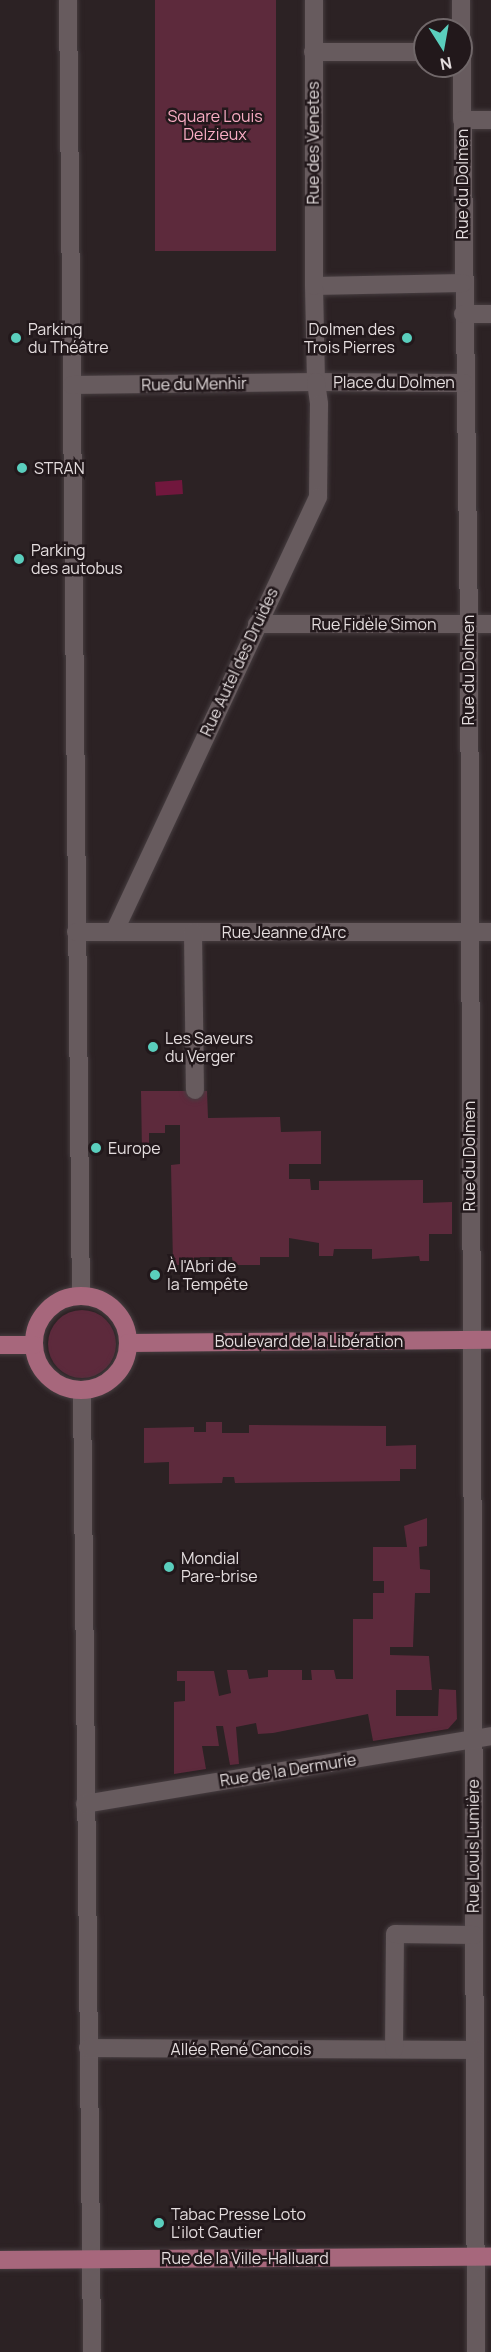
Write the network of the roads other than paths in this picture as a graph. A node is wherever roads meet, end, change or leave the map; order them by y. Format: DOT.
graph roads {
  1 [pos="314,0"];
  2 [pos="461,0"];
  3 [pos="68,2"];
  4 [pos="461,18"];
  5 [pos="313,52"];
  6 [pos="413,52"];
  7 [pos="461,78"];
  8 [pos="462,120"];
  9 [pos="491,120"];
  10 [pos="463,283"];
  11 [pos="314,286"];
  12 [pos="463,314"];
  13 [pos="491,314"];
  14 [pos="316,382"];
  15 [pos="464,382"];
  16 [pos="72,385"];
  17 [pos="257,624"];
  18 [pos="469,624"];
  19 [pos="491,624"];
  20 [pos="114,932"];
  21 [pos="193,932"];
  22 [pos="467,932"];
  23 [pos="491,932"];
  24 [pos="76,933"];
  25 [pos="195,1090"];
  26 [pos="81,1296"];
  27 [pos="471,1340"];
  28 [pos="491,1340"];
  29 [pos="128,1343"];
  30 [pos="0,1345"];
  31 [pos="34,1345"];
  32 [pos="82,1390"];
  33 [pos="482,1737"];
  34 [pos="85,1804"];
  35 [pos="479,1929"];
  36 [pos="88,2048"];
  37 [pos="394,2049"];
  38 [pos="474,2050"];
  39 [pos="483,2257"];
  40 [pos="92,2259"];
  41 [pos="0,2260"];
  42 [pos="92,2352"];
  43 [pos="476,2352"];
  1 -- 5 [label="street, Rue des Venetes"];
  2 -- 4 [label="street, Rue du Dolmen"];
  3 -- 16 [label="street"];
  5 -- 6 [label="street"];
  5 -- 11 [label="street, Rue des Venetes"];
  7 -- 8 [label="street, Rue du Dolmen"];
  8 -- 9 [label="street"];
  8 -- 10 [label="street, Rue du Dolmen"];
  10 -- 11 [label="street"];
  10 -- 12 [label="street, Rue du Dolmen"];
  11 -- 14 [label="street, Place du Dolmen"];
  12 -- 13 [label="street"];
  12 -- 15 [label="street, Rue du Dolmen"];
  14 -- 15 [label="street, Place du Dolmen"];
  14 -- 16 [label="street, Rue du Menhir"];
  14 -- 17 [label="street, Rue Autel des Druides"];
  15 -- 18 [label="street, Rue du Dolmen"];
  16 -- 24 [label="street"];
  17 -- 18 [label="street, Rue Fidèle Simon"];
  17 -- 20 [label="street, Rue Autel des Druides"];
  18 -- 19 [label="street, Rue Fidèle Simon"];
  18 -- 22 [label="street, Rue du Dolmen"];
  20 -- 21 [label="street, Rue Jeanne d'Arc"];
  20 -- 24 [label="street, Rue Jeanne d'Arc"];
  21 -- 22 [label="street, Rue Jeanne d'Arc"];
  21 -- 25 [label="street"];
  22 -- 23 [label="street, Rue Jeanne d'Arc"];
  22 -- 27 [label="street, Rue du Dolmen"];
  24 -- 26 [label="street"];
  26 -- 29 [label="main road"];
  26 -- 31 [label="main road"];
  27 -- 28 [label="main road, Boulevard de la Libération"];
  27 -- 29 [label="main road, Boulevard de la Libération"];
  27 -- 33 [label="street, Rue Louis Lumière"];
  29 -- 32 [label="main road"];
  30 -- 31 [label="main road"];
  31 -- 32 [label="main road"];
  32 -- 34 [label="street"];
  33 -- 34 [label="street, Rue de la Dermurie"];
  33 -- 35 [label="street, Rue Louis Lumière"];
  34 -- 36 [label="street"];
  35 -- 37 [label="street"];
  35 -- 38 [label="street, Rue Louis Lumière"];
  36 -- 37 [label="street, Allée René Cancois"];
  36 -- 40 [label="street"];
  37 -- 38 [label="street, Allée René Cancois"];
  38 -- 39 [label="street, Rue Louis Lumière"];
  39 -- 40 [label="main road, Rue de la Ville-Halluard"];
  39 -- 43 [label="street, Rue Louis Lumière"];
  40 -- 41 [label="main road, Rue de la Ville-Halluard"];
  40 -- 42 [label="street"];
}
